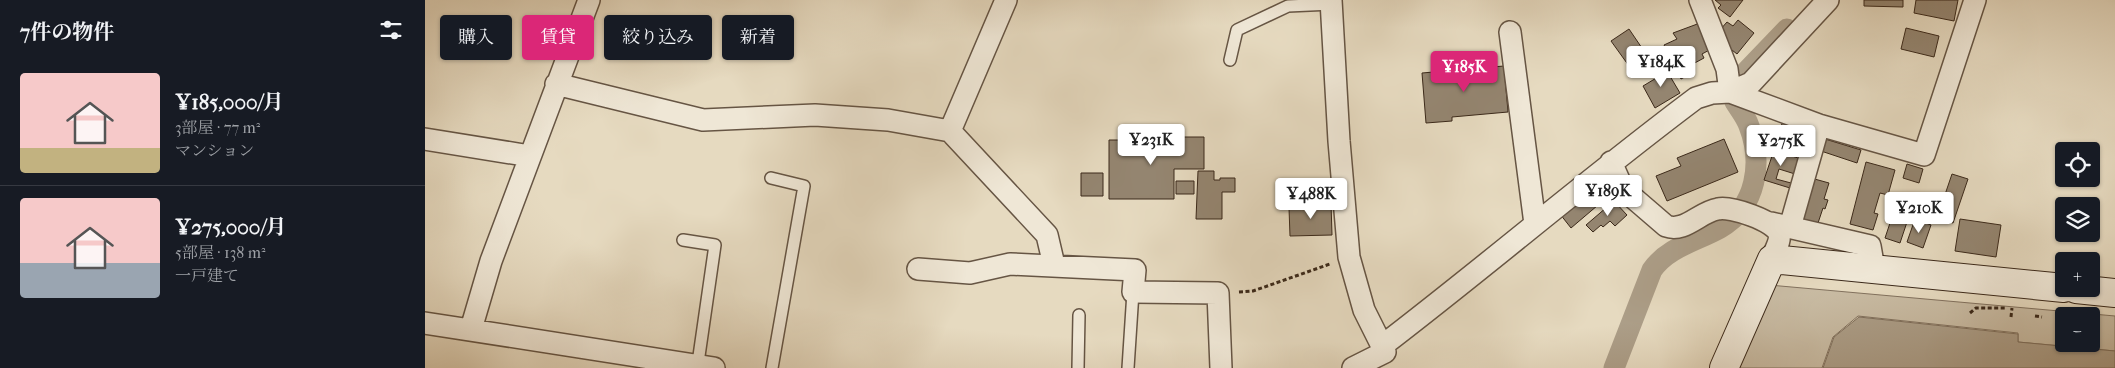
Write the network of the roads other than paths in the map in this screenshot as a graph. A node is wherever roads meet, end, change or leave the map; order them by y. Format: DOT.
graph roads {
  1 [pos="589,0"];
  2 [pos="1006,0"];
  3 [pos="1700,0"];
  4 [pos="1828,0"];
  5 [pos="1975,0"];
  6 [pos="1331,2"];
  7 [pos="1510,32"];
  8 [pos="1230,60"];
  9 [pos="556,84"];
  10 [pos="1729,92"];
  11 [pos="1819,125"];
  12 [pos="950,131"];
  13 [pos="425,139"];
  14 [pos="530,156"];
  15 [pos="1611,162"];
  16 [pos="771,178"];
  17 [pos="1535,224"];
  18 [pos="1780,225"];
  19 [pos="683,240"];
  20 [pos="1772,259"];
  21 [pos="1054,264"];
  22 [pos="917,269"];
  23 [pos="1874,269"];
  24 [pos="2055,287"];
  25 [pos="2100,291"];
  26 [pos="1133,292"];
  27 [pos="2115,293"];
  28 [pos="1079,315"];
  29 [pos="425,323"];
  30 [pos="471,330"];
  31 [pos="1382,346"];
  32 [pos="700,367"];
  33 [pos="772,368"];
  34 [pos="1078,368"];
  35 [pos="1128,368"];
  36 [pos="1221,368"];
  37 [pos="1353,368"];
  38 [pos="1724,368"];
  1 -- 9 [label="street"];
  2 -- 12 [label="street"];
  3 -- 10 [label="street"];
  4 -- 10 [label="street"];
  5 -- 11 [label="street"];
  6 -- 8 [label="lane"];
  6 -- 31 [label="street"];
  7 -- 17 [label="street"];
  9 -- 12 [label="street"];
  9 -- 14 [label="street"];
  10 -- 11 [label="street"];
  10 -- 15 [label="street"];
  11 -- 18 [label="street"];
  12 -- 21 [label="street"];
  13 -- 14 [label="street"];
  14 -- 30 [label="street"];
  15 -- 17 [label="street"];
  15 -- 18 [label="street"];
  16 -- 33 [label="lane"];
  17 -- 31 [label="street"];
  18 -- 20 [label="street"];
  18 -- 23 [label="street"];
  19 -- 32 [label="lane"];
  20 -- 23 [label="street"];
  20 -- 38 [label="street"];
  21 -- 22 [label="street"];
  21 -- 26 [label="street"];
  23 -- 24 [label="street"];
  25 -- 27 [label="street"];
  26 -- 35 [label="lane"];
  26 -- 36 [label="street"];
  28 -- 34 [label="lane"];
  29 -- 30 [label="street"];
  30 -- 32 [label="street"];
  31 -- 37 [label="street"];
}
